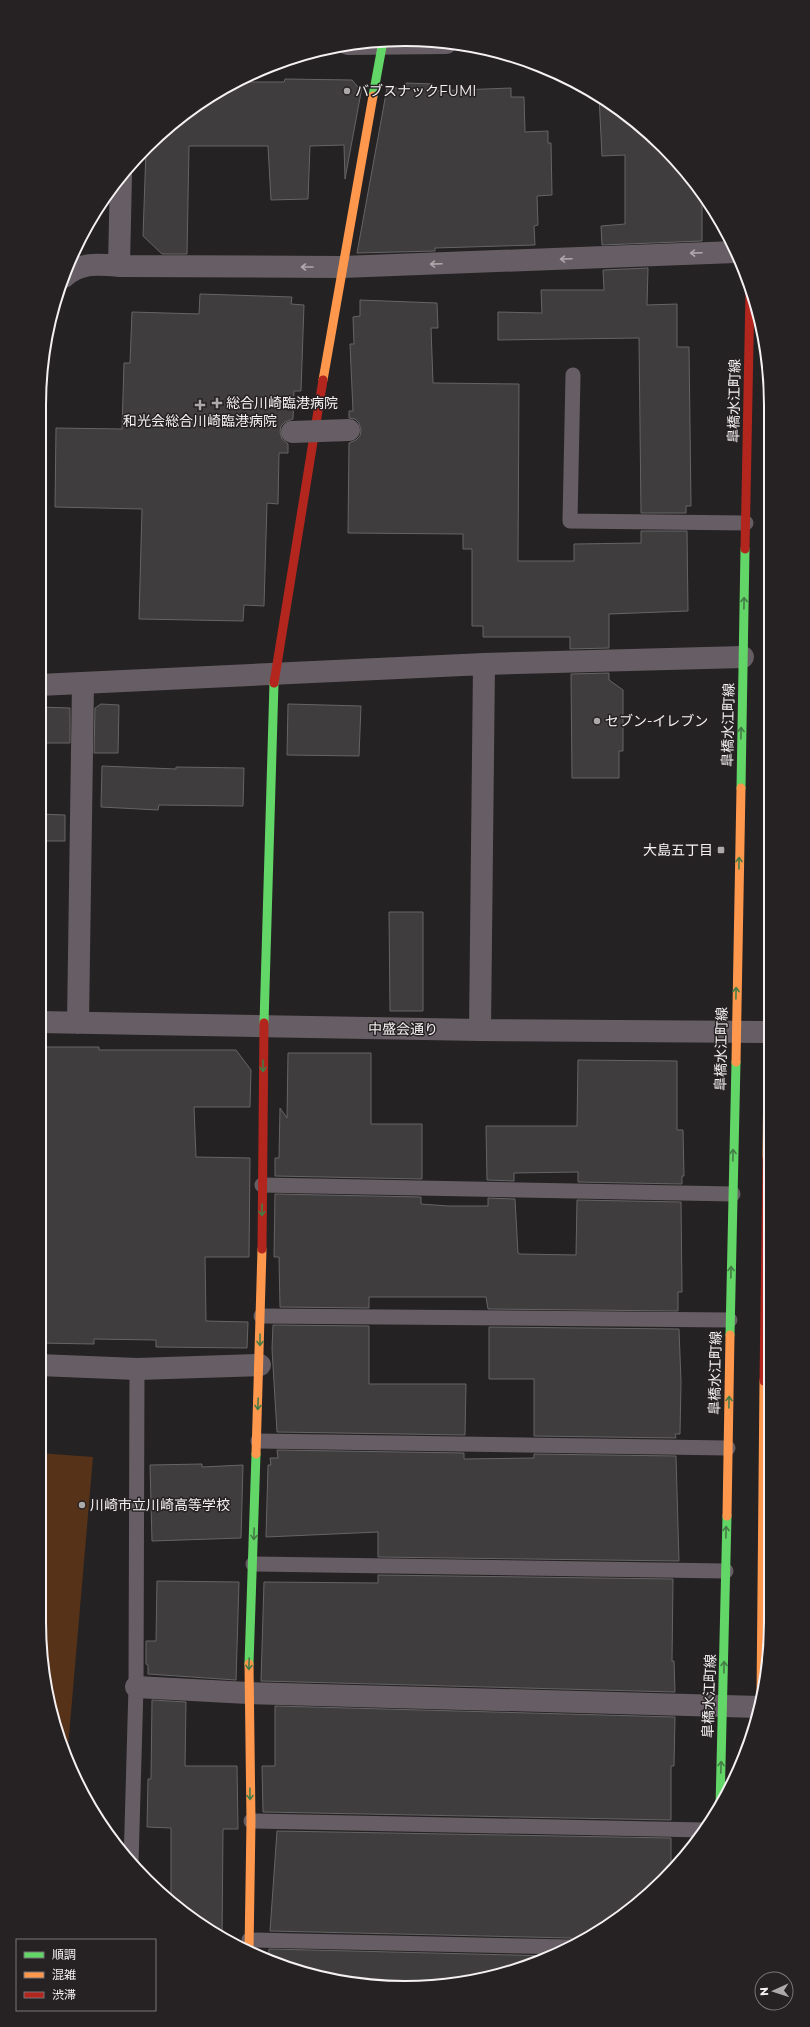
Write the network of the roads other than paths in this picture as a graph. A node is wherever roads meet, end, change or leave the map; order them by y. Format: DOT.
graph roads {
  1 [pos="382,47"];
  2 [pos="121,185"];
  3 [pos="730,252"];
  4 [pos="119,266"];
  5 [pos="342,267"];
  6 [pos="72,271"];
  7 [pos="750,305"];
  8 [pos="573,375"];
  9 [pos="349,430"];
  10 [pos="292,432"];
  11 [pos="746,523"];
  12 [pos="743,658"];
  13 [pos="484,664"];
  14 [pos="274,674"];
  15 [pos="83,683"];
  16 [pos="46,685"];
  17 [pos="46,1022"];
  18 [pos="78,1023"];
  19 [pos="263,1027"];
  20 [pos="480,1030"];
  21 [pos="735,1032"];
  22 [pos="764,1032"];
  23 [pos="262,1185"];
  24 [pos="733,1194"];
  25 [pos="261,1316"];
  26 [pos="730,1320"];
  27 [pos="46,1365"];
  28 [pos="260,1365"];
  29 [pos="137,1368"];
  30 [pos="258,1441"];
  31 [pos="728,1448"];
  32 [pos="253,1564"];
  33 [pos="726,1571"];
  34 [pos="764,1604"];
  35 [pos="762,1652"];
  36 [pos="136,1687"];
  37 [pos="248,1693"];
  38 [pos="724,1706"];
  39 [pos="754,1707"];
  40 [pos="721,1793"];
  41 [pos="251,1821"];
  42 [pos="697,1830"];
  43 [pos="131,1855"];
  44 [pos="249,1945"];
  45 [pos="558,1947"];
  1 -- 5 [label="street"];
  2 -- 4 [label="street"];
  3 -- 5 [label="street, one-way"];
  5 -- 4 [label="street, one-way"];
  4 -- 6 [label="street"];
  5 -- 14 [label="street"];
  7 -- 11 [label="street, 皐橋水江町線"];
  8 -- 11 [label="lane"];
  9 -- 10 [label="street, bridge"];
  12 -- 11 [label="street, 皐橋水江町線, one-way"];
  12 -- 13 [label="street"];
  21 -- 12 [label="street, 皐橋水江町線, one-way"];
  13 -- 14 [label="street"];
  13 -- 20 [label="street"];
  14 -- 15 [label="street"];
  14 -- 19 [label="street"];
  15 -- 16 [label="street"];
  15 -- 18 [label="street"];
  17 -- 18 [label="street, 中盛会通り"];
  18 -- 19 [label="street, 中盛会通り"];
  19 -- 20 [label="street, 中盛会通り"];
  19 -- 23 [label="street, one-way"];
  20 -- 21 [label="street, 中盛会通り"];
  21 -- 22 [label="street, 中盛会通り"];
  24 -- 21 [label="street, 皐橋水江町線, one-way"];
  23 -- 24 [label="lane"];
  23 -- 25 [label="street, one-way"];
  26 -- 24 [label="street, 皐橋水江町線, one-way"];
  25 -- 26 [label="lane"];
  25 -- 28 [label="street, one-way"];
  31 -- 26 [label="street, 皐橋水江町線, one-way"];
  27 -- 29 [label="street"];
  28 -- 29 [label="street"];
  28 -- 30 [label="street, one-way"];
  29 -- 36 [label="lane"];
  30 -- 31 [label="lane"];
  30 -- 32 [label="street, one-way"];
  33 -- 31 [label="street, 皐橋水江町線, one-way"];
  32 -- 33 [label="lane"];
  32 -- 37 [label="street, one-way"];
  38 -- 33 [label="street, 皐橋水江町線, one-way"];
  34 -- 35 [label="street"];
  36 -- 37 [label="street"];
  36 -- 43 [label="lane"];
  37 -- 38 [label="street"];
  37 -- 41 [label="street, one-way"];
  38 -- 39 [label="street"];
  40 -- 38 [label="street, 皐橋水江町線, one-way"];
  41 -- 42 [label="lane"];
  41 -- 44 [label="street"];
  44 -- 45 [label="lane"];
}
